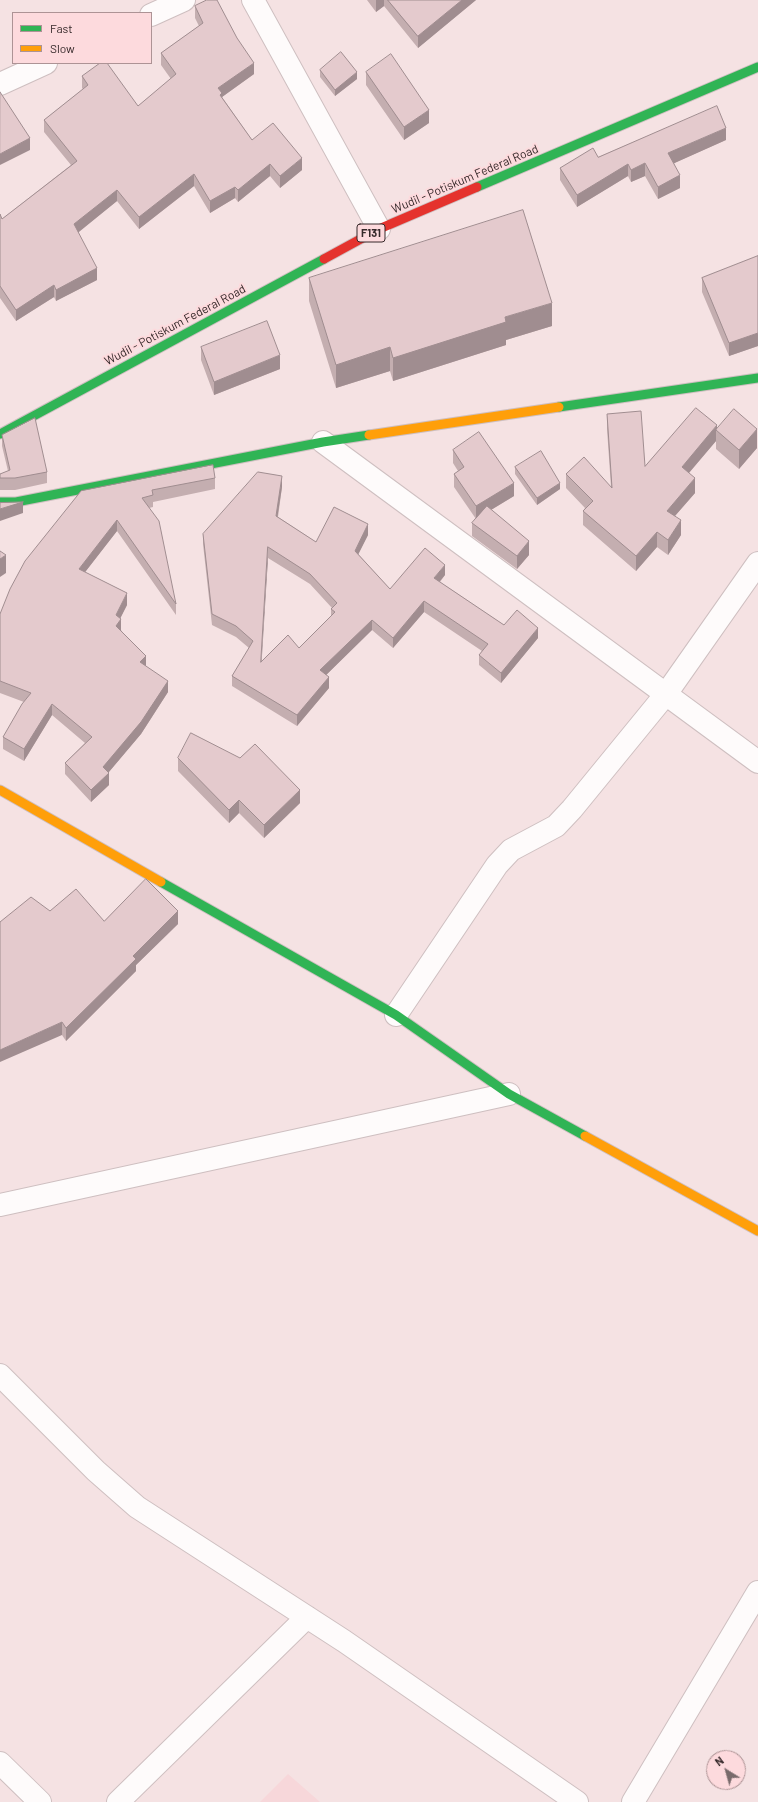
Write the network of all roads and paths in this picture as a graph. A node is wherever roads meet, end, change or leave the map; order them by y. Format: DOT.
graph roads {
  1 [pos="184,0"];
  2 [pos="253,0"];
  3 [pos="152,15"];
  4 [pos="44,64"];
  5 [pos="758,67"];
  6 [pos="0,84"];
  7 [pos="379,229"];
  8 [pos="758,378"];
  9 [pos="0,434"];
  10 [pos="323,442"];
  11 [pos="0,502"];
  12 [pos="758,563"];
  13 [pos="666,694"];
  14 [pos="758,762"];
  15 [pos="0,790"];
  16 [pos="396,1015"];
  17 [pos="509,1094"];
  18 [pos="0,1205"];
  19 [pos="758,1231"];
  20 [pos="0,1375"];
  21 [pos="758,1592"];
  22 [pos="307,1617"];
  23 [pos="0,1763"];
  24 [pos="40,1802"];
  25 [pos="118,1802"];
  26 [pos="577,1802"];
  27 [pos="633,1802"];
  1 -- 3 [label="street"];
  2 -- 7 [label="street"];
  4 -- 6 [label="street"];
  5 -- 7 [label="main road, Wudil - Potiskum Federal Road / F131"];
  7 -- 9 [label="main road, Wudil - Potiskum Federal Road / F131"];
  8 -- 10 [label="main road"];
  10 -- 11 [label="main road"];
  10 -- 13 [label="street"];
  12 -- 13 [label="street"];
  13 -- 14 [label="street"];
  13 -- 16 [label="street"];
  15 -- 16 [label="main road"];
  16 -- 17 [label="main road"];
  17 -- 18 [label="street"];
  17 -- 19 [label="main road"];
  20 -- 22 [label="street"];
  21 -- 27 [label="street"];
  22 -- 25 [label="street"];
  22 -- 26 [label="street"];
  23 -- 24 [label="street"];
}
